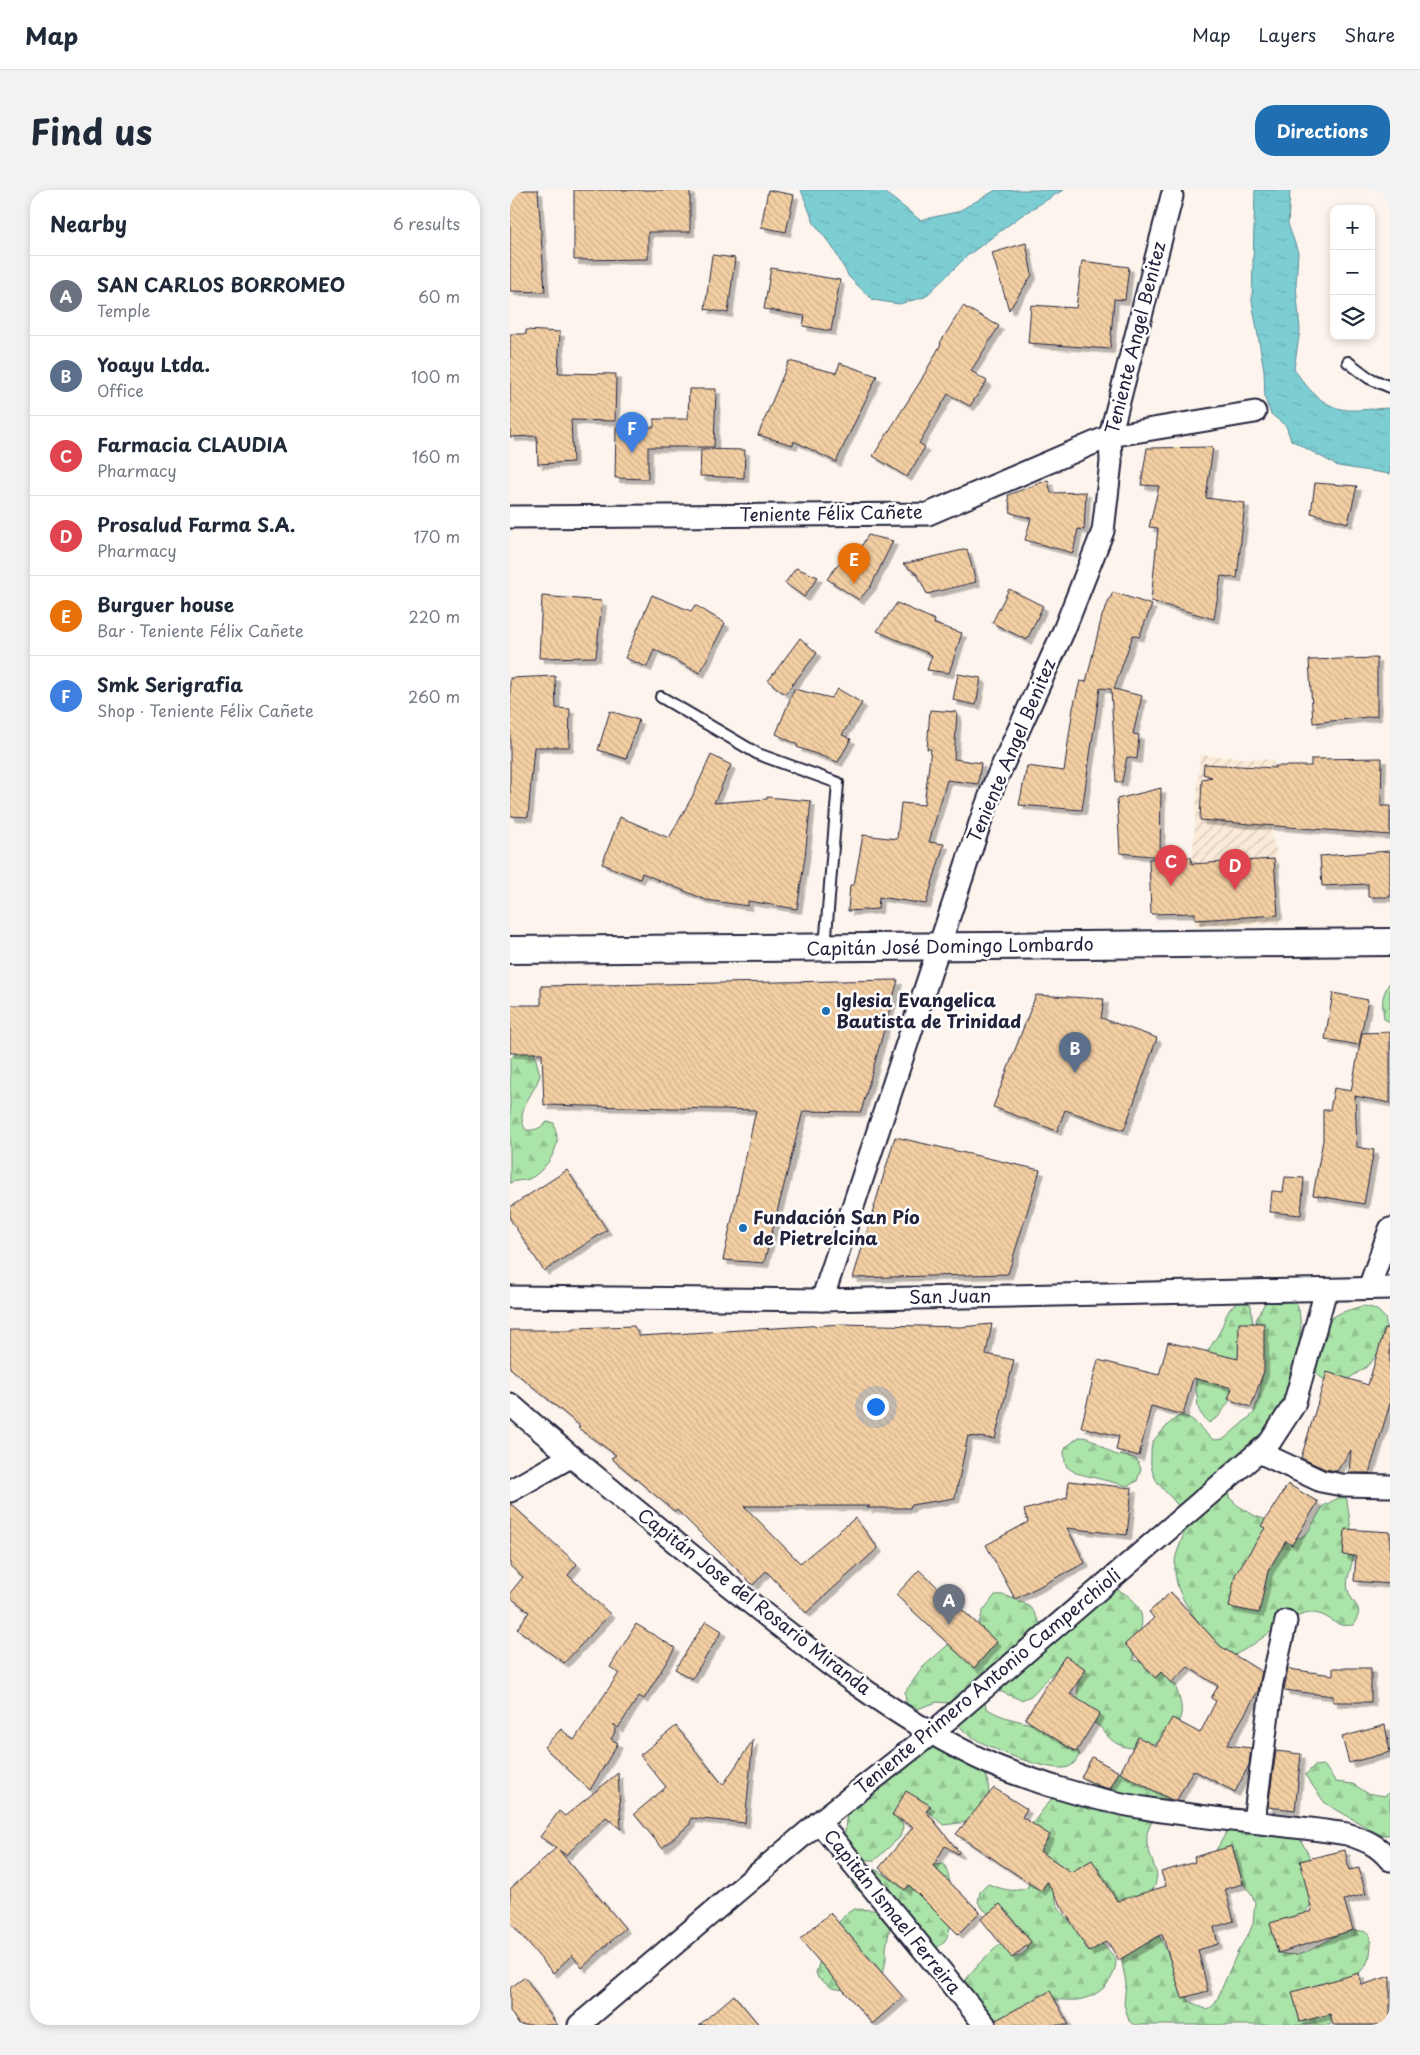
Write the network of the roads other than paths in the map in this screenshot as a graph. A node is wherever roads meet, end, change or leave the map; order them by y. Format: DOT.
graph roads {
  1 [pos="1172,196"];
  2 [pos="1348,362"];
  3 [pos="1390,387"];
  4 [pos="1254,412"];
  5 [pos="1110,436"];
  6 [pos="510,517"];
  7 [pos="661,697"];
  8 [pos="1390,942"];
  9 [pos="938,946"];
  10 [pos="825,949"];
  11 [pos="510,950"];
  12 [pos="1390,1229"];
  13 [pos="1380,1288"];
  14 [pos="1326,1290"];
  15 [pos="510,1297"];
  16 [pos="822,1300"];
  17 [pos="510,1404"];
  18 [pos="1259,1452"];
  19 [pos="570,1457"];
  20 [pos="1390,1486"];
  21 [pos="510,1491"];
  22 [pos="1286,1620"];
  23 [pos="932,1733"];
  24 [pos="1254,1821"];
  25 [pos="819,1822"];
  26 [pos="1390,1860"];
  27 [pos="579,2025"];
  28 [pos="985,2025"];
  1 -- 5 [label="street, Teniente Angel Benitez"];
  2 -- 3 [label="lane"];
  4 -- 5 [label="street, Teniente Félix Cañete"];
  5 -- 6 [label="street, Teniente Félix Cañete"];
  5 -- 9 [label="street, Teniente Angel Benitez"];
  7 -- 10 [label="lane"];
  8 -- 9 [label="street, Capitán José Domingo Lombardo"];
  9 -- 10 [label="street, Capitán José Domingo Lombardo"];
  9 -- 16 [label="street, Teniente Angel Benitez"];
  10 -- 11 [label="street, Capitán José Domingo Lombardo"];
  12 -- 13 [label="street"];
  13 -- 14 [label="street, San Juan"];
  14 -- 16 [label="street, San Juan"];
  14 -- 18 [label="street, Teniente Primero Antonio Camperchioli"];
  15 -- 16 [label="street, San Juan"];
  17 -- 19 [label="street, Capitán Jose del Rosario Miranda"];
  18 -- 20 [label="street"];
  18 -- 23 [label="street, Teniente Primero Antonio Camperchioli"];
  19 -- 21 [label="street"];
  19 -- 23 [label="street, Capitán Jose del Rosario Miranda"];
  22 -- 24 [label="street"];
  23 -- 24 [label="street, Capitán Jose del Rosario Miranda"];
  23 -- 25 [label="street, Teniente Primero Antonio Camperchioli"];
  24 -- 26 [label="street, Capitán Jose del Rosario Miranda"];
  25 -- 27 [label="street, Teniente Primero Antonio Camperchioli"];
  25 -- 28 [label="street, Capitán Ismael Ferreira"];
}
